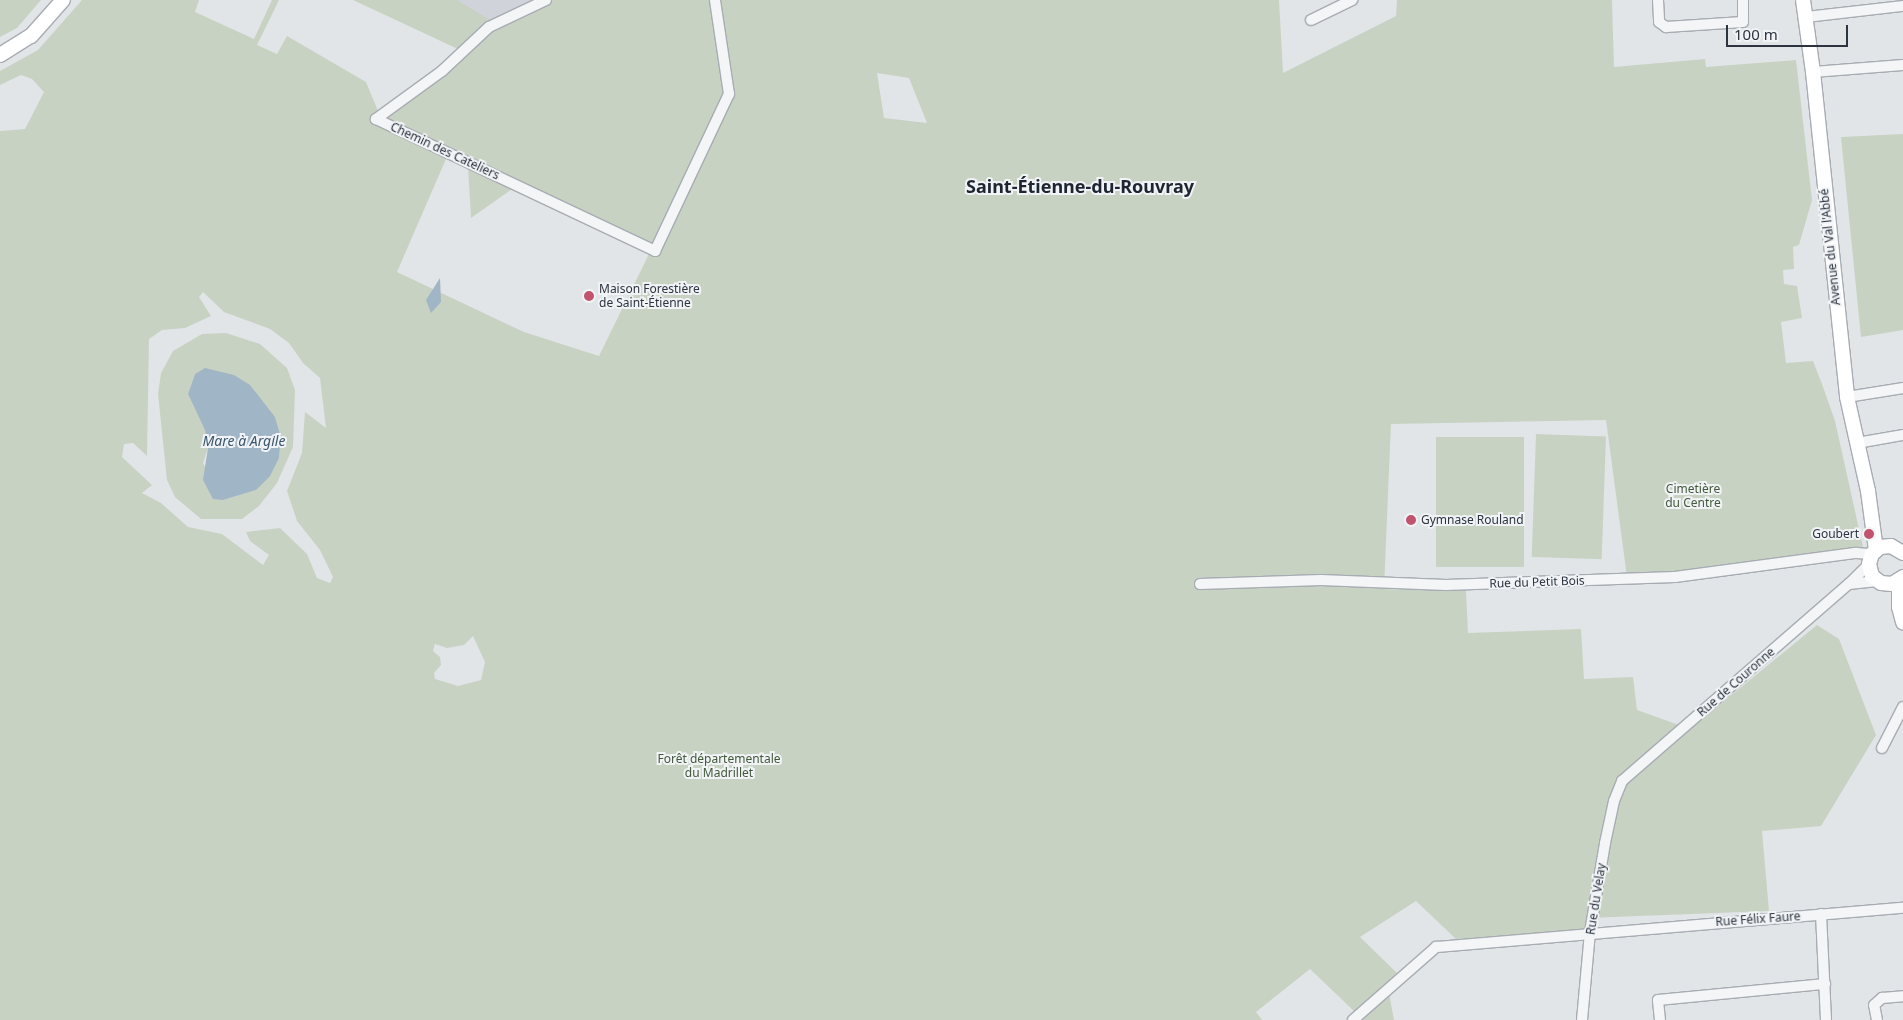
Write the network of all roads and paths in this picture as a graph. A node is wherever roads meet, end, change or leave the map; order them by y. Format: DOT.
graph roads {
  1 [pos="62,0"];
  2 [pos="546,0"];
  3 [pos="715,0"];
  4 [pos="1330,0"];
  5 [pos="1352,0"];
  6 [pos="1658,0"];
  7 [pos="1743,0"];
  8 [pos="1803,0"];
  9 [pos="1903,6"];
  10 [pos="1331,11"];
  11 [pos="1806,17"];
  12 [pos="1311,20"];
  13 [pos="0,55"];
  14 [pos="1903,65"];
  15 [pos="1813,72"];
  16 [pos="1903,388"];
  17 [pos="1847,397"];
  18 [pos="1903,435"];
  19 [pos="1857,442"];
  20 [pos="1868,492"];
  21 [pos="1899,549"];
  22 [pos="1872,556"];
  23 [pos="1901,578"];
  24 [pos="1881,583"];
  25 [pos="1200,584"];
  26 [pos="1849,584"];
  27 [pos="1899,607"];
  28 [pos="1903,622"];
  29 [pos="1903,707"];
  30 [pos="1882,748"];
  31 [pos="1622,781"];
  32 [pos="1903,908"];
  33 [pos="1821,914"];
  34 [pos="1590,932"];
  35 [pos="1825,984"];
  36 [pos="1903,996"];
  37 [pos="1353,1020"];
  38 [pos="1582,1020"];
  39 [pos="1660,1020"];
  40 [pos="1826,1020"];
  41 [pos="1877,1020"];
  1 -- 13 [label="main road"];
  2 -- 3 [label="street, Chemin des Cateliers"];
  4 -- 10 [label="street"];
  5 -- 10 [label="street"];
  6 -- 7 [label="street"];
  8 -- 11 [label="main road, Avenue du Val l'Abbé"];
  9 -- 11 [label="street"];
  10 -- 12 [label="street"];
  11 -- 15 [label="main road, Avenue du Val l'Abbé"];
  14 -- 15 [label="street"];
  15 -- 17 [label="main road, Avenue du Val l'Abbé"];
  16 -- 17 [label="street"];
  17 -- 19 [label="main road, Avenue du Val l'Abbé"];
  18 -- 19 [label="street"];
  19 -- 20 [label="main road, Avenue du Val l'Abbé"];
  20 -- 21 [label="main road, Avenue du Val l'Abbé"];
  20 -- 22 [label="main road, Avenue du Val l'Abbé"];
  21 -- 22 [label="main road"];
  22 -- 24 [label="main road"];
  22 -- 25 [label="street, Rue du Petit Bois"];
  22 -- 26 [label="street, Rue de Couronne"];
  23 -- 24 [label="main road"];
  23 -- 27 [label="main road"];
  24 -- 26 [label="street"];
  24 -- 27 [label="main road"];
  26 -- 31 [label="street, Rue de Couronne"];
  27 -- 28 [label="main road"];
  29 -- 30 [label="street"];
  31 -- 34 [label="street, Rue du Velay"];
  32 -- 33 [label="street, Rue Félix Faure"];
  33 -- 34 [label="street, Rue Félix Faure"];
  33 -- 35 [label="street"];
  34 -- 37 [label="street, Rue Félix Faure"];
  34 -- 38 [label="street, Rue du Velay"];
  35 -- 39 [label="street"];
  35 -- 40 [label="street"];
  36 -- 41 [label="street"];
}
